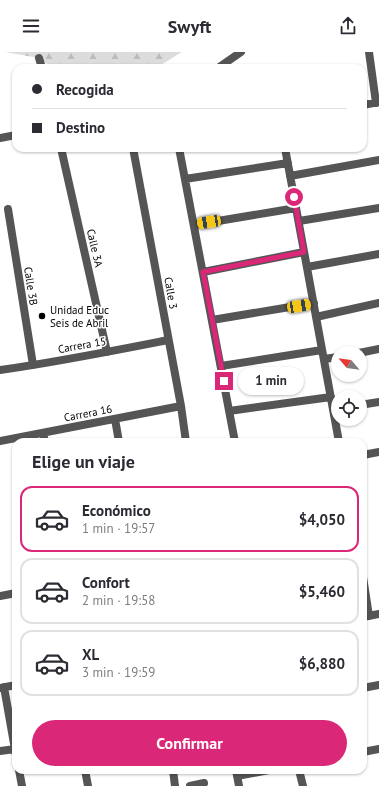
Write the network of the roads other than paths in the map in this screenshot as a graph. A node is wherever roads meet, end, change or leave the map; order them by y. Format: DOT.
graph roads {
  1 [pos="241,52"];
  2 [pos="369,52"];
  3 [pos="39,58"];
  4 [pos="41,64"];
  5 [pos="224,64"];
  6 [pos="378,103"];
  7 [pos="367,104"];
  8 [pos="12,136"];
  9 [pos="0,138"];
  10 [pos="62,152"];
  11 [pos="134,152"];
  12 [pos="180,152"];
  13 [pos="286,152"];
  14 [pos="379,160"];
  15 [pos="288,163"];
  16 [pos="290,176"];
  17 [pos="185,179"];
  18 [pos="296,208"];
  19 [pos="379,208"];
  20 [pos="8,209"];
  21 [pos="299,221"];
  22 [pos="194,225"];
  23 [pos="304,252"];
  24 [pos="379,254"];
  25 [pos="307,267"];
  26 [pos="203,272"];
  27 [pos="314,303"];
  28 [pos="379,304"];
  29 [pos="316,316"];
  30 [pos="212,320"];
  31 [pos="168,340"];
  32 [pos="379,349"];
  33 [pos="322,350"];
  34 [pos="367,351"];
  35 [pos="107,352"];
  36 [pos="331,358"];
  37 [pos="324,359"];
  38 [pos="33,365"];
  39 [pos="221,366"];
  40 [pos="0,370"];
  41 [pos="331,397"];
  42 [pos="379,402"];
  43 [pos="367,404"];
  44 [pos="181,406"];
  45 [pos="229,411"];
  46 [pos="114,419"];
  47 [pos="338,426"];
  48 [pos="43,433"];
  49 [pos="16,438"];
  50 [pos="44,438"];
  51 [pos="118,438"];
  52 [pos="185,438"];
  53 [pos="234,438"];
  54 [pos="340,438"];
  55 [pos="12,439"];
  56 [pos="0,441"];
  57 [pos="379,452"];
  58 [pos="367,454"];
  59 [pos="12,594"];
  60 [pos="0,596"];
  61 [pos="379,614"];
  62 [pos="367,616"];
  63 [pos="12,685"];
  64 [pos="379,685"];
  65 [pos="2,687"];
  66 [pos="367,687"];
  67 [pos="12,737"];
  68 [pos="379,749"];
  69 [pos="0,751"];
  70 [pos="367,751"];
  71 [pos="12,752"];
  72 [pos="20,774"];
  73 [pos="86,774"];
  74 [pos="174,774"];
  75 [pos="236,774"];
  76 [pos="300,774"];
  77 [pos="204,783"];
  78 [pos="22,786"];
  79 [pos="88,786"];
  80 [pos="175,786"];
  81 [pos="190,786"];
  82 [pos="239,786"];
  83 [pos="303,786"];
  1 -- 5 [label="street"];
  2 -- 6 [label="street"];
  3 -- 4 [label="street"];
  6 -- 7 [label="street"];
  8 -- 9 [label="street"];
  10 -- 35 [label="street, Calle 3A"];
  11 -- 31 [label="street, Calle 3"];
  12 -- 17 [label="street"];
  13 -- 15 [label="street"];
  14 -- 16 [label="street"];
  15 -- 16 [label="street"];
  15 -- 17 [label="street"];
  16 -- 18 [label="street"];
  17 -- 22 [label="street"];
  18 -- 21 [label="street"];
  18 -- 22 [label="street"];
  19 -- 21 [label="street"];
  20 -- 38 [label="street, Calle 3B"];
  21 -- 23 [label="street"];
  22 -- 26 [label="street"];
  23 -- 25 [label="street"];
  23 -- 26 [label="street"];
  24 -- 25 [label="street"];
  25 -- 27 [label="street"];
  26 -- 30 [label="street"];
  27 -- 29 [label="street"];
  27 -- 30 [label="street"];
  28 -- 29 [label="street"];
  29 -- 33 [label="street"];
  30 -- 39 [label="street"];
  31 -- 35 [label="street, Carrera 15"];
  31 -- 44 [label="street, Calle 3"];
  32 -- 34 [label="street"];
  33 -- 37 [label="street"];
  33 -- 39 [label="street"];
  35 -- 38 [label="street, Carrera 15"];
  36 -- 37 [label="street"];
  37 -- 41 [label="street"];
  38 -- 40 [label="street, Carrera 15"];
  39 -- 45 [label="street"];
  41 -- 45 [label="street"];
  42 -- 43 [label="street"];
  44 -- 46 [label="street, Carrera 16"];
  44 -- 52 [label="street, Calle 3"];
  45 -- 53 [label="street"];
  46 -- 48 [label="street, Carrera 16"];
  46 -- 51 [label="street"];
  47 -- 54 [label="street"];
  48 -- 49 [label="street, Carrera 16"];
  48 -- 50 [label="street"];
  55 -- 56 [label="street, Carrera 16"];
  57 -- 58 [label="street"];
  59 -- 60 [label="street"];
  61 -- 62 [label="street"];
  63 -- 65 [label="street"];
  64 -- 66 [label="street"];
  65 -- 67 [label="street"];
  68 -- 70 [label="street"];
  69 -- 71 [label="street"];
  72 -- 78 [label="street"];
  73 -- 79 [label="street"];
  74 -- 80 [label="street"];
  75 -- 82 [label="street"];
  76 -- 83 [label="street"];
  77 -- 81 [label="street"];
}
